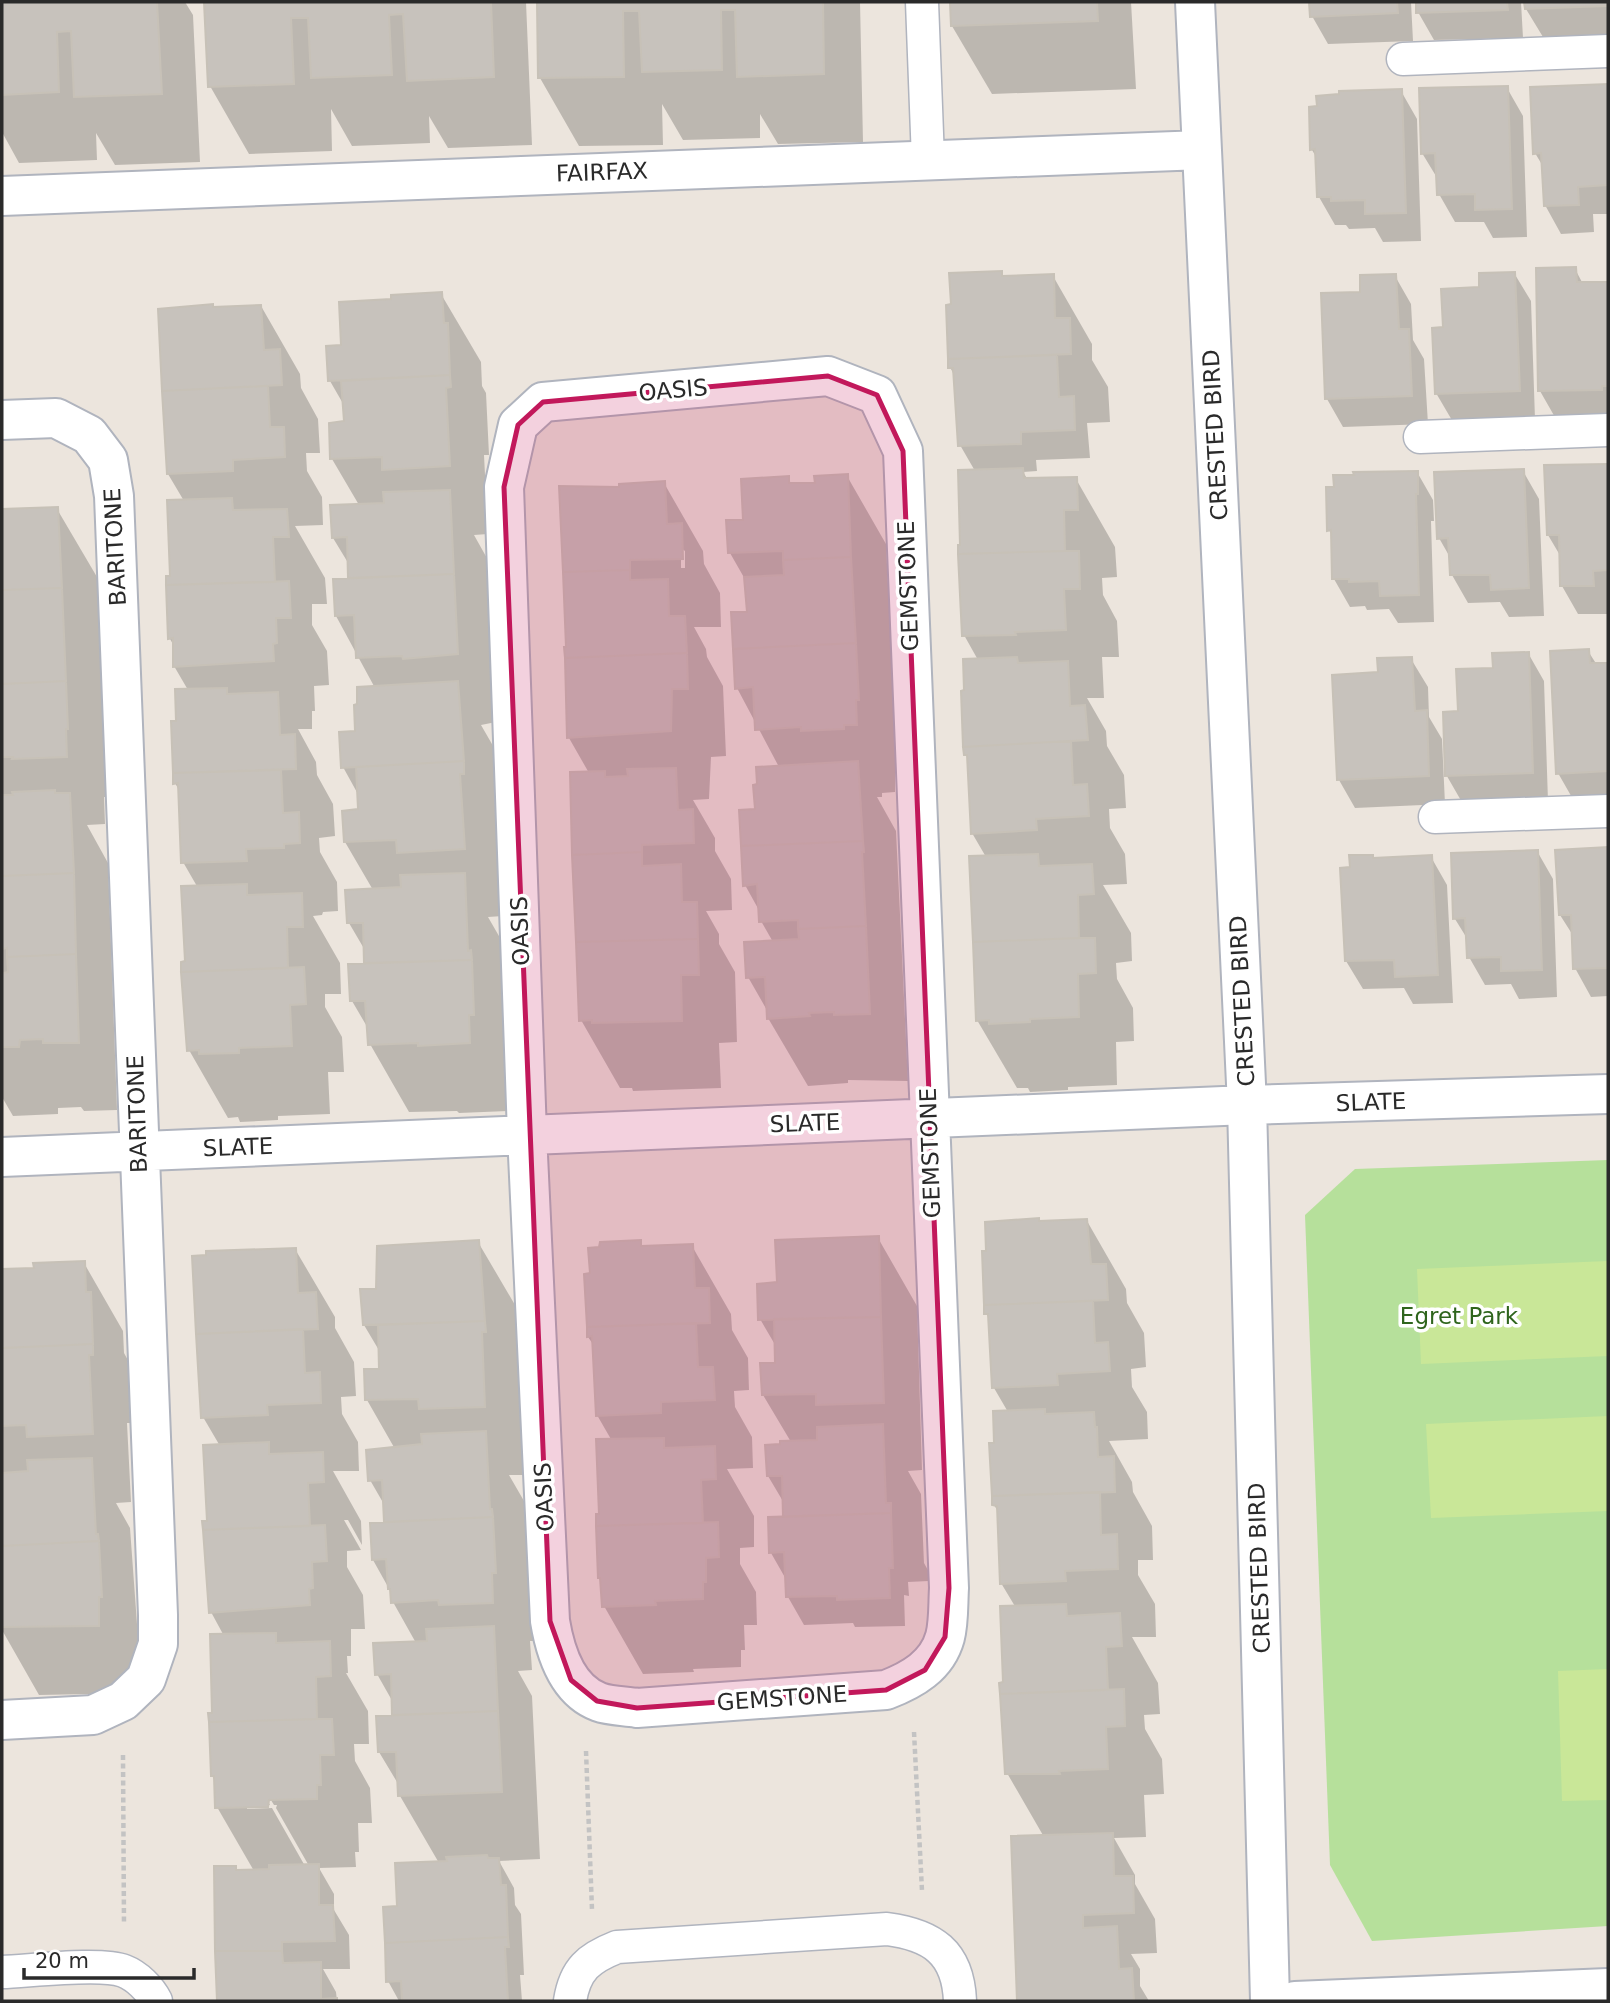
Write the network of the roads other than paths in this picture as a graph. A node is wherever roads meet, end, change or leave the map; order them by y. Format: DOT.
graph roads {
  1 [pos="922,2"];
  2 [pos="1195,2"];
  3 [pos="1608,51"];
  4 [pos="1403,59"];
  5 [pos="1202,150"];
  6 [pos="928,160"];
  7 [pos="2,195"];
  8 [pos="828,376"];
  9 [pos="2,420"];
  10 [pos="1608,430"];
  11 [pos="1420,437"];
  12 [pos="1608,811"];
  13 [pos="1435,817"];
  14 [pos="1608,1094"];
  15 [pos="1247,1105"];
  16 [pos="928,1118"];
  17 [pos="527,1134"];
  18 [pos="138,1151"];
  19 [pos="2,1157"];
  20 [pos="637,1709"];
  21 [pos="2,1720"];
  22 [pos="2,1972"];
  23 [pos="1608,1988"];
  24 [pos="156,2001"];
  25 [pos="570,2001"];
  26 [pos="960,2001"];
  27 [pos="1270,2001"];
  28 [pos="1295,2001"];
  1 -- 6 [label="lane"];
  2 -- 5 [label="street, CRESTED BIRD"];
  3 -- 4 [label="lane"];
  5 -- 6 [label="street, FAIRFAX"];
  5 -- 15 [label="street, CRESTED BIRD"];
  6 -- 7 [label="street, FAIRFAX"];
  8 -- 16 [label="street, GEMSTONE"];
  8 -- 17 [label="street, OASIS"];
  9 -- 18 [label="street, BARITONE"];
  10 -- 11 [label="lane"];
  12 -- 13 [label="lane"];
  14 -- 15 [label="street, SLATE"];
  15 -- 16 [label="street, SLATE"];
  15 -- 27 [label="street, CRESTED BIRD"];
  16 -- 17 [label="street, SLATE"];
  16 -- 20 [label="street, GEMSTONE"];
  17 -- 18 [label="street, SLATE"];
  17 -- 20 [label="street, OASIS"];
  18 -- 19 [label="street, SLATE"];
  18 -- 21 [label="street, BARITONE"];
  22 -- 24 [label="lane"];
  23 -- 28 [label="street"];
  25 -- 26 [label="lane"];
}
